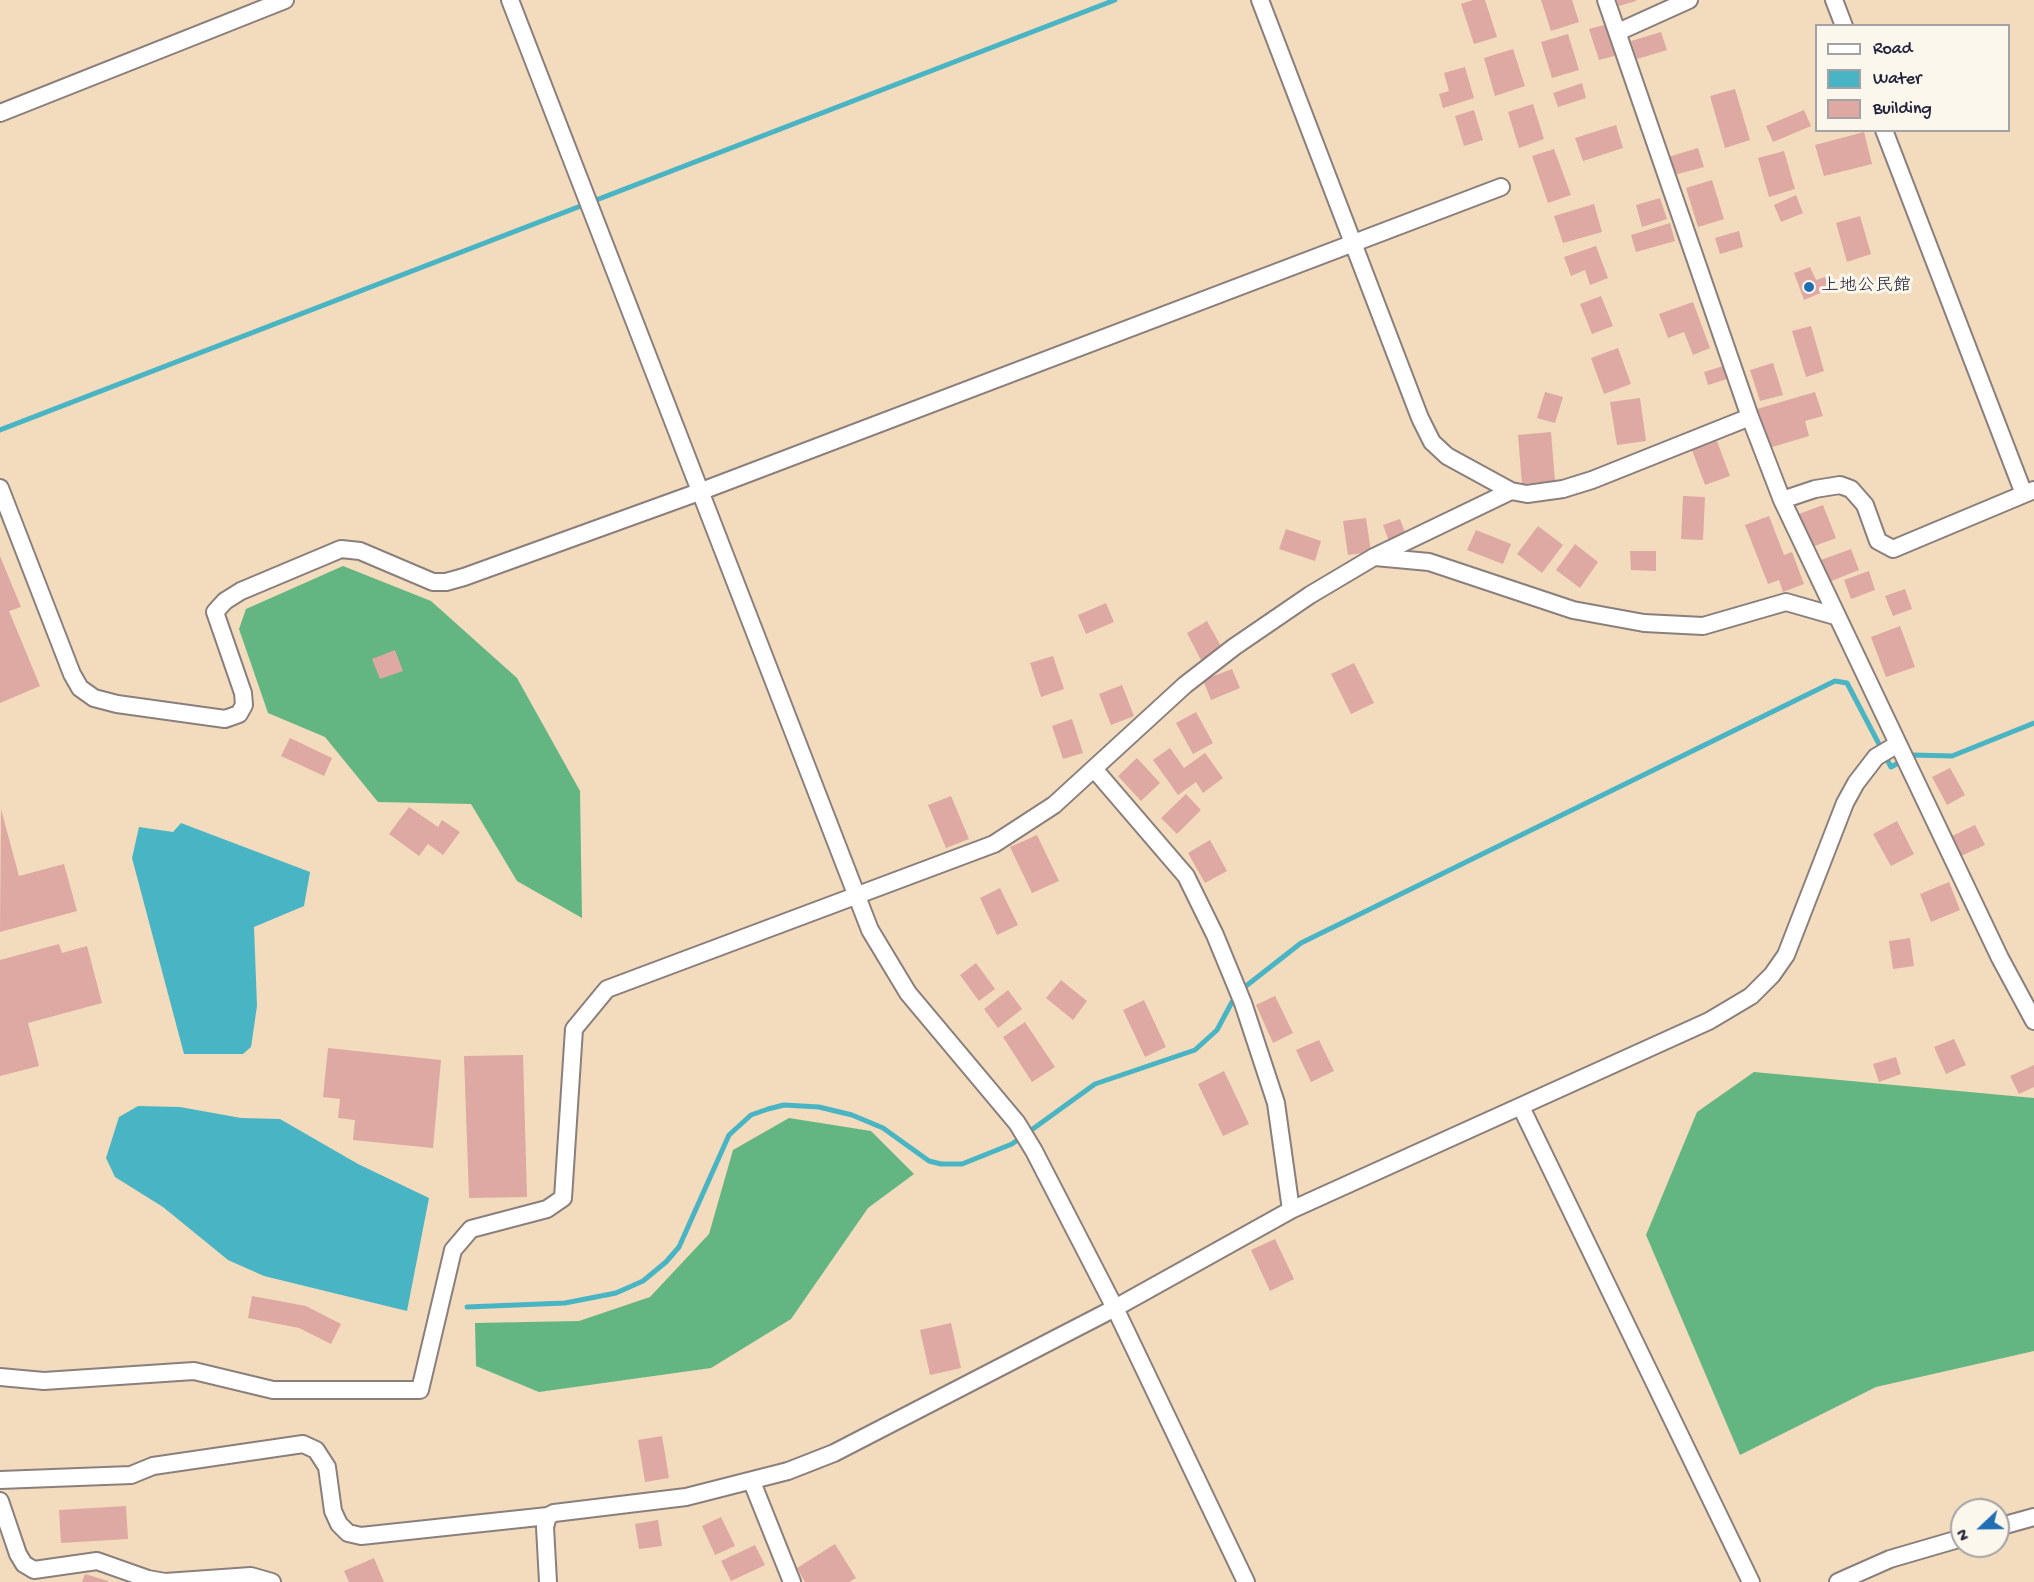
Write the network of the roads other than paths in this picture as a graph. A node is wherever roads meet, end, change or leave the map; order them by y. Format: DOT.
graph roads {
  1 [pos="285,0"];
  2 [pos="510,0"];
  3 [pos="1260,0"];
  4 [pos="1606,0"];
  5 [pos="1689,0"];
  6 [pos="1834,0"];
  7 [pos="1843,24"];
  8 [pos="1618,32"];
  9 [pos="0,114"];
  10 [pos="1885,132"];
  11 [pos="1501,187"];
  12 [pos="1354,241"];
  13 [pos="1750,417"];
  14 [pos="0,488"];
  15 [pos="1511,491"];
  16 [pos="699,492"];
  17 [pos="2029,492"];
  18 [pos="1782,500"];
  19 [pos="1374,557"];
  20 [pos="1835,616"];
  21 [pos="1898,744"];
  22 [pos="1095,770"];
  23 [pos="856,897"];
  24 [pos="2034,1021"];
  25 [pos="1521,1107"];
  26 [pos="1291,1210"];
  27 [pos="1114,1308"];
  28 [pos="0,1377"];
  29 [pos="0,1480"];
  30 [pos="752,1482"];
  31 [pos="0,1501"];
  32 [pos="548,1516"];
  33 [pos="2034,1517"];
  34 [pos="2010,1524"];
  35 [pos="1950,1542"];
  36 [pos="272,1582"];
  37 [pos="548,1582"];
  38 [pos="792,1582"];
  39 [pos="1246,1582"];
  40 [pos="1751,1582"];
  41 [pos="1838,1582"];
  1 -- 9 [label="street"];
  2 -- 16 [label="street"];
  3 -- 12 [label="street"];
  4 -- 8 [label="street"];
  5 -- 8 [label="street"];
  6 -- 7 [label="street"];
  8 -- 13 [label="street"];
  10 -- 17 [label="street"];
  11 -- 12 [label="street"];
  12 -- 15 [label="street"];
  12 -- 16 [label="street"];
  13 -- 15 [label="street"];
  13 -- 18 [label="street"];
  14 -- 16 [label="street"];
  15 -- 19 [label="street"];
  16 -- 23 [label="street"];
  17 -- 18 [label="street"];
  18 -- 20 [label="street"];
  19 -- 20 [label="street"];
  19 -- 22 [label="street"];
  20 -- 21 [label="street"];
  21 -- 24 [label="street"];
  21 -- 25 [label="street"];
  22 -- 23 [label="street"];
  22 -- 26 [label="street"];
  23 -- 27 [label="street"];
  23 -- 28 [label="street"];
  25 -- 26 [label="street"];
  25 -- 40 [label="street"];
  26 -- 27 [label="street"];
  27 -- 30 [label="street"];
  27 -- 39 [label="street"];
  29 -- 32 [label="street"];
  30 -- 32 [label="street"];
  30 -- 38 [label="street"];
  31 -- 36 [label="street"];
  32 -- 37 [label="street"];
  33 -- 34 [label="street"];
  35 -- 41 [label="street"];
}
